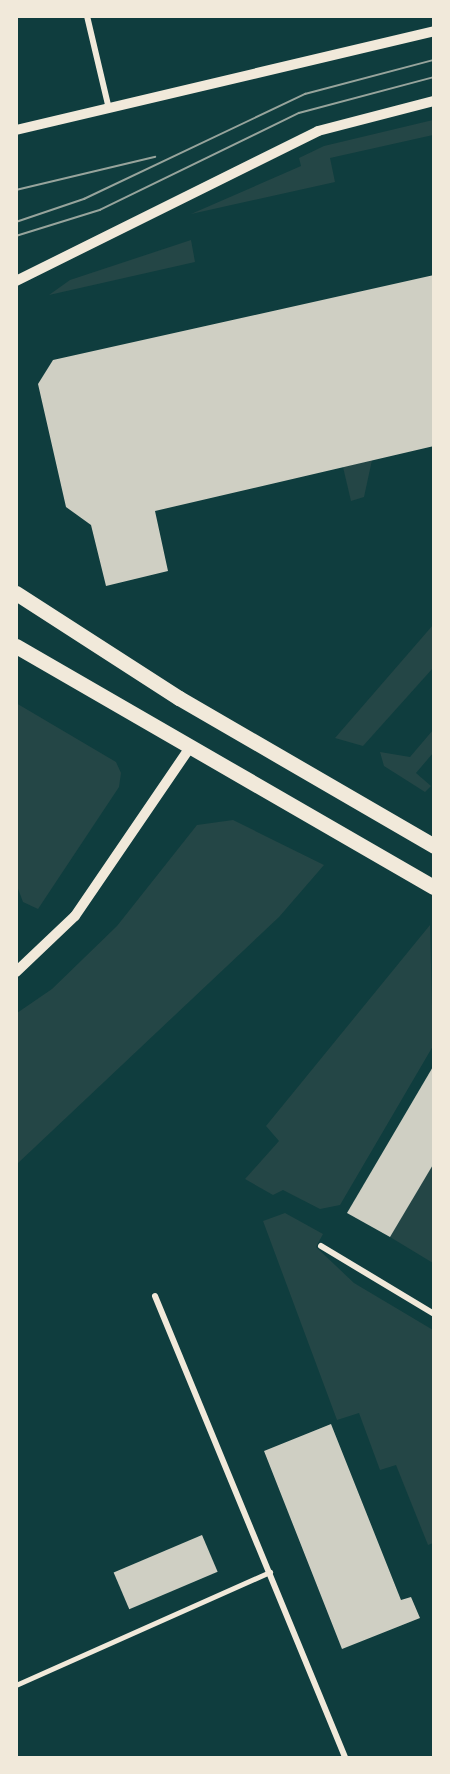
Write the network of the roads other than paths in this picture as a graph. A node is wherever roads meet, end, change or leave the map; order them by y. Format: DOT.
graph roads {
  1 [pos="87,16"];
  2 [pos="434,32"];
  3 [pos="434,100"];
  4 [pos="109,109"];
  5 [pos="16,130"];
  6 [pos="16,281"];
  7 [pos="16,593"];
  8 [pos="16,646"];
  9 [pos="190,746"];
  10 [pos="434,846"];
  11 [pos="434,887"];
  12 [pos="16,972"];
  13 [pos="321,1246"];
  14 [pos="155,1296"];
  15 [pos="434,1314"];
  16 [pos="270,1572"];
  17 [pos="16,1685"];
  18 [pos="345,1758"];
  1 -- 4 [label="street"];
  2 -- 4 [label="street"];
  3 -- 6 [label="street"];
  4 -- 5 [label="street"];
  7 -- 10 [label="main road"];
  8 -- 9 [label="main road"];
  9 -- 11 [label="main road"];
  9 -- 12 [label="street"];
  13 -- 15 [label="street"];
  14 -- 16 [label="street"];
  16 -- 17 [label="lane"];
  16 -- 18 [label="street"];
}
